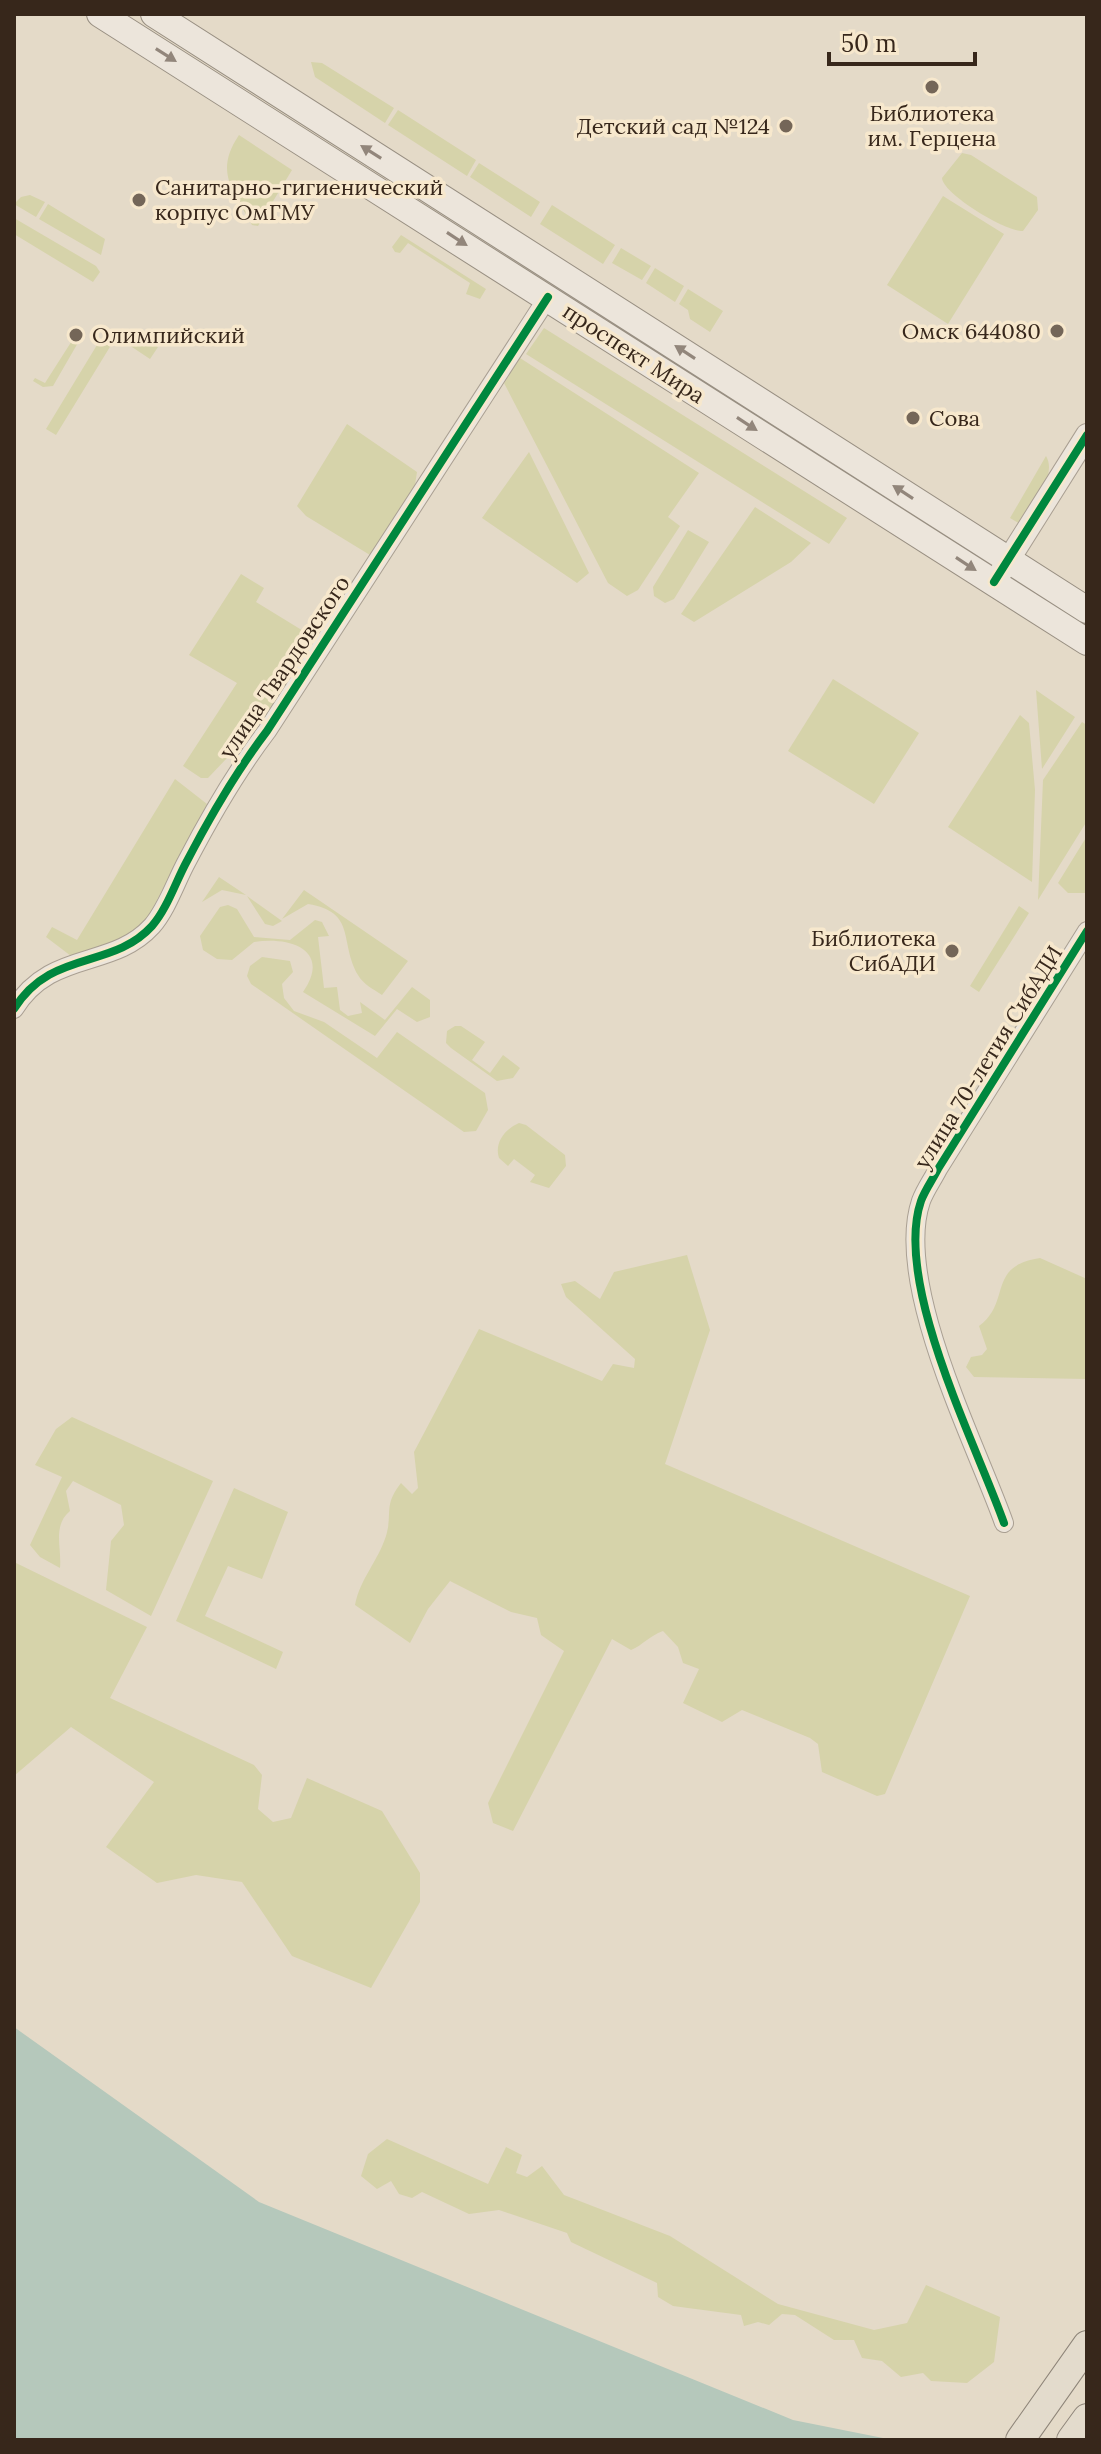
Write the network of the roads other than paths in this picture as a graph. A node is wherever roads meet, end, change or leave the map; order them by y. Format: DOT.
graph roads {
  1 [pos="100,14"];
  2 [pos="154,14"];
  3 [pos="548,297"];
  4 [pos="1087,435"];
  5 [pos="1009,560"];
  6 [pos="994,582"];
  7 [pos="1087,610"];
  8 [pos="1087,642"];
  9 [pos="1087,931"];
  10 [pos="14,1009"];
  11 [pos="1004,1523"];
  12 [pos="1087,2345"];
  13 [pos="1087,2418"];
  14 [pos="1020,2440"];
  15 [pos="1071,2440"];
  1 -- 3 [label="main road, проспект Мира, one-way"];
  5 -- 2 [label="main road, проспект Мира, one-way"];
  3 -- 6 [label="main road, проспект Мира, one-way"];
  3 -- 10 [label="street, улица Твардовского"];
  4 -- 5 [label="street"];
  5 -- 6 [label="street"];
  5 -- 7 [label="main road, проспект Мира"];
  6 -- 8 [label="main road, проспект Мира"];
  9 -- 11 [label="street, улица 70-летия СибАДИ"];
  12 -- 14 [label="main road"];
  13 -- 15 [label="main road"];
}
